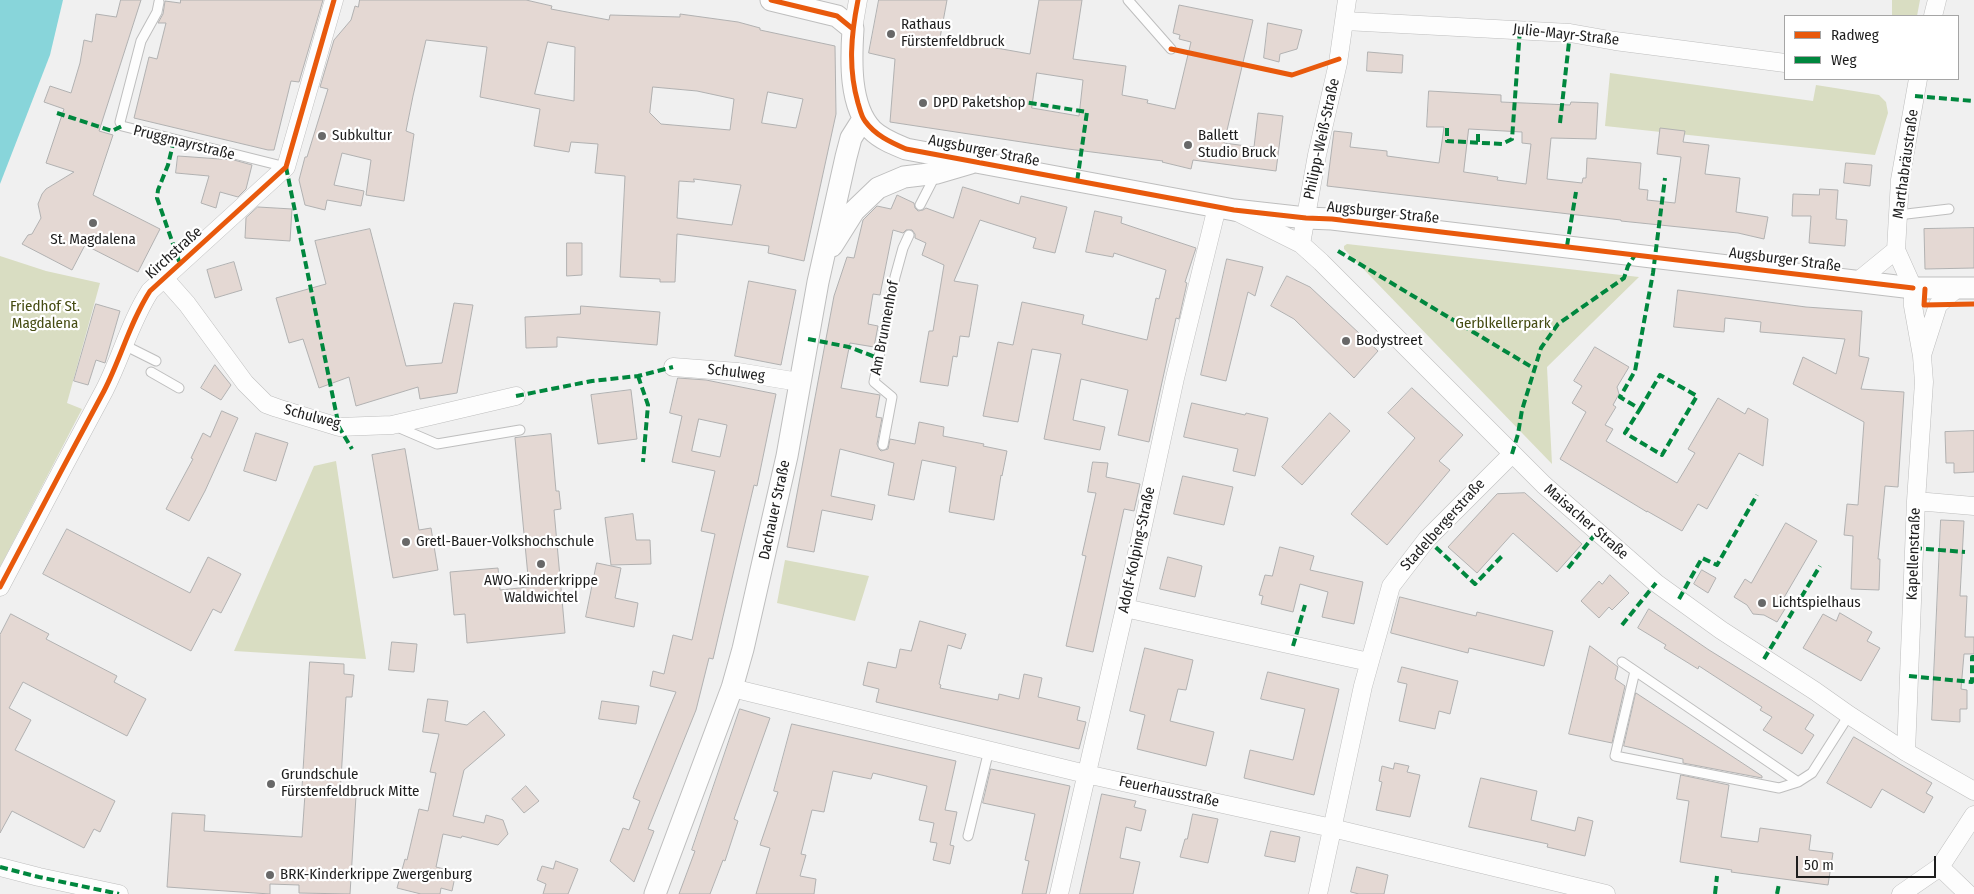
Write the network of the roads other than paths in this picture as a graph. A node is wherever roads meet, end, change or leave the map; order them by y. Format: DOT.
graph roads {
  1 [pos="334,0"];
  2 [pos="771,0"];
  3 [pos="858,0"];
  4 [pos="1128,0"];
  5 [pos="1347,0"];
  6 [pos="1937,0"];
  7 [pos="159,2"];
  8 [pos="1933,15"];
  9 [pos="1345,21"];
  10 [pos="853,29"];
  11 [pos="1171,50"];
  12 [pos="1784,62"];
  13 [pos="1912,80"];
  14 [pos="863,119"];
  15 [pos="975,162"];
  16 [pos="286,167"];
  17 [pos="937,173"];
  18 [pos="920,205"];
  19 [pos="1226,208"];
  20 [pos="1949,209"];
  21 [pos="1898,215"];
  22 [pos="1306,218"];
  23 [pos="909,235"];
  24 [pos="1301,244"];
  25 [pos="1896,250"];
  26 [pos="822,263"];
  27 [pos="164,278"];
  28 [pos="1858,281"];
  29 [pos="1913,288"];
  30 [pos="1965,289"];
  31 [pos="124,344"];
  32 [pos="1922,356"];
  33 [pos="156,361"];
  34 [pos="673,367"];
  35 [pos="151,372"];
  36 [pos="799,382"];
  37 [pos="179,388"];
  38 [pos="516,396"];
  39 [pos="392,425"];
  40 [pos="520,430"];
  41 [pos="883,445"];
  42 [pos="1512,454"];
  43 [pos="1916,501"];
  44 [pos="1974,506"];
  45 [pos="0,587"];
  46 [pos="1125,608"];
  47 [pos="1369,662"];
  48 [pos="1622,662"];
  49 [pos="1635,671"];
  50 [pos="732,688"];
  51 [pos="1848,715"];
  52 [pos="988,750"];
  53 [pos="1906,752"];
  54 [pos="1086,774"];
  55 [pos="1798,782"];
  56 [pos="1974,791"];
  57 [pos="1974,815"];
  58 [pos="1332,828"];
  59 [pos="968,836"];
  60 [pos="0,866"];
  61 [pos="1940,867"];
  62 [pos="119,894"];
  63 [pos="655,894"];
  64 [pos="1059,894"];
  65 [pos="1318,894"];
  66 [pos="1606,894"];
  67 [pos="1901,894"];
  68 [pos="1968,894"];
  1 -- 16 [label="street"];
  2 -- 10 [label="street"];
  3 -- 10 [label="street"];
  4 -- 11 [label="lane"];
  5 -- 9 [label="street, Philipp-Weiß-Straße"];
  6 -- 8 [label="street"];
  7 -- 16 [label="lane, Pruggmayrstraße"];
  9 -- 12 [label="street, Julie-Mayr-Straße"];
  9 -- 22 [label="street, Philipp-Weiß-Straße"];
  10 -- 14 [label="street"];
  13 -- 21 [label="street, Marthabräustraße"];
  14 -- 15 [label="street, Augsburger Straße"];
  14 -- 26 [label="street, Dachauer Straße"];
  15 -- 17 [label="street, Augsburger Straße"];
  15 -- 19 [label="street, Augsburger Straße"];
  16 -- 27 [label="street, Kirchstraße"];
  17 -- 18 [label="lane"];
  17 -- 26 [label="street, Augsburger Straße"];
  19 -- 22 [label="street, Augsburger Straße"];
  19 -- 24 [label="street, Maisacher Straße"];
  19 -- 46 [label="street, Adolf-Kolping-Straße"];
  20 -- 21 [label="lane"];
  21 -- 25 [label="street, Marthabräustraße"];
  22 -- 24 [label="street, Philipp-Weiß-Straße"];
  22 -- 28 [label="street, Augsburger Straße"];
  23 -- 41 [label="lane, Am Brunnenhof"];
  24 -- 42 [label="street, Maisacher Straße"];
  25 -- 28 [label="street"];
  25 -- 29 [label="street, Marthabräustraße"];
  26 -- 36 [label="street, Dachauer Straße"];
  27 -- 31 [label="street, Kirchstraße"];
  27 -- 39 [label="street, Schulweg"];
  28 -- 29 [label="street, Augsburger Straße"];
  29 -- 30 [label="street, Augsburger Straße"];
  29 -- 32 [label="street, Kapellenstraße"];
  30 -- 32 [label="street, Kapellenstraße"];
  31 -- 33 [label="lane"];
  31 -- 45 [label="street, Kirchstraße"];
  32 -- 43 [label="street, Kapellenstraße"];
  34 -- 36 [label="street, Schulweg"];
  35 -- 37 [label="lane"];
  36 -- 50 [label="street, Dachauer Straße"];
  38 -- 39 [label="street, Schulweg"];
  39 -- 40 [label="lane"];
  42 -- 47 [label="street, Stadelbergerstraße"];
  42 -- 51 [label="street, Maisacher Straße"];
  43 -- 44 [label="street"];
  43 -- 53 [label="street, Kapellenstraße"];
  46 -- 47 [label="street"];
  46 -- 54 [label="street, Adolf-Kolping-Straße"];
  47 -- 58 [label="street, Stadelbergerstraße"];
  48 -- 49 [label="lane"];
  49 -- 55 [label="lane"];
  49 -- 55 [label="lane"];
  50 -- 52 [label="street, Feuerhausstraße"];
  50 -- 63 [label="street, Dachauer Straße"];
  51 -- 53 [label="street, Maisacher Straße"];
  51 -- 55 [label="lane"];
  52 -- 54 [label="street, Feuerhausstraße"];
  52 -- 59 [label="lane"];
  53 -- 56 [label="street, Maisacher Straße"];
  54 -- 58 [label="street, Feuerhausstraße"];
  54 -- 64 [label="street, Adolf-Kolping-Straße"];
  57 -- 61 [label="street"];
  58 -- 65 [label="street, Stadelbergerstraße"];
  58 -- 66 [label="street, Feuerhausstraße"];
  60 -- 62 [label="street"];
  61 -- 67 [label="street"];
  61 -- 68 [label="street"];
}
